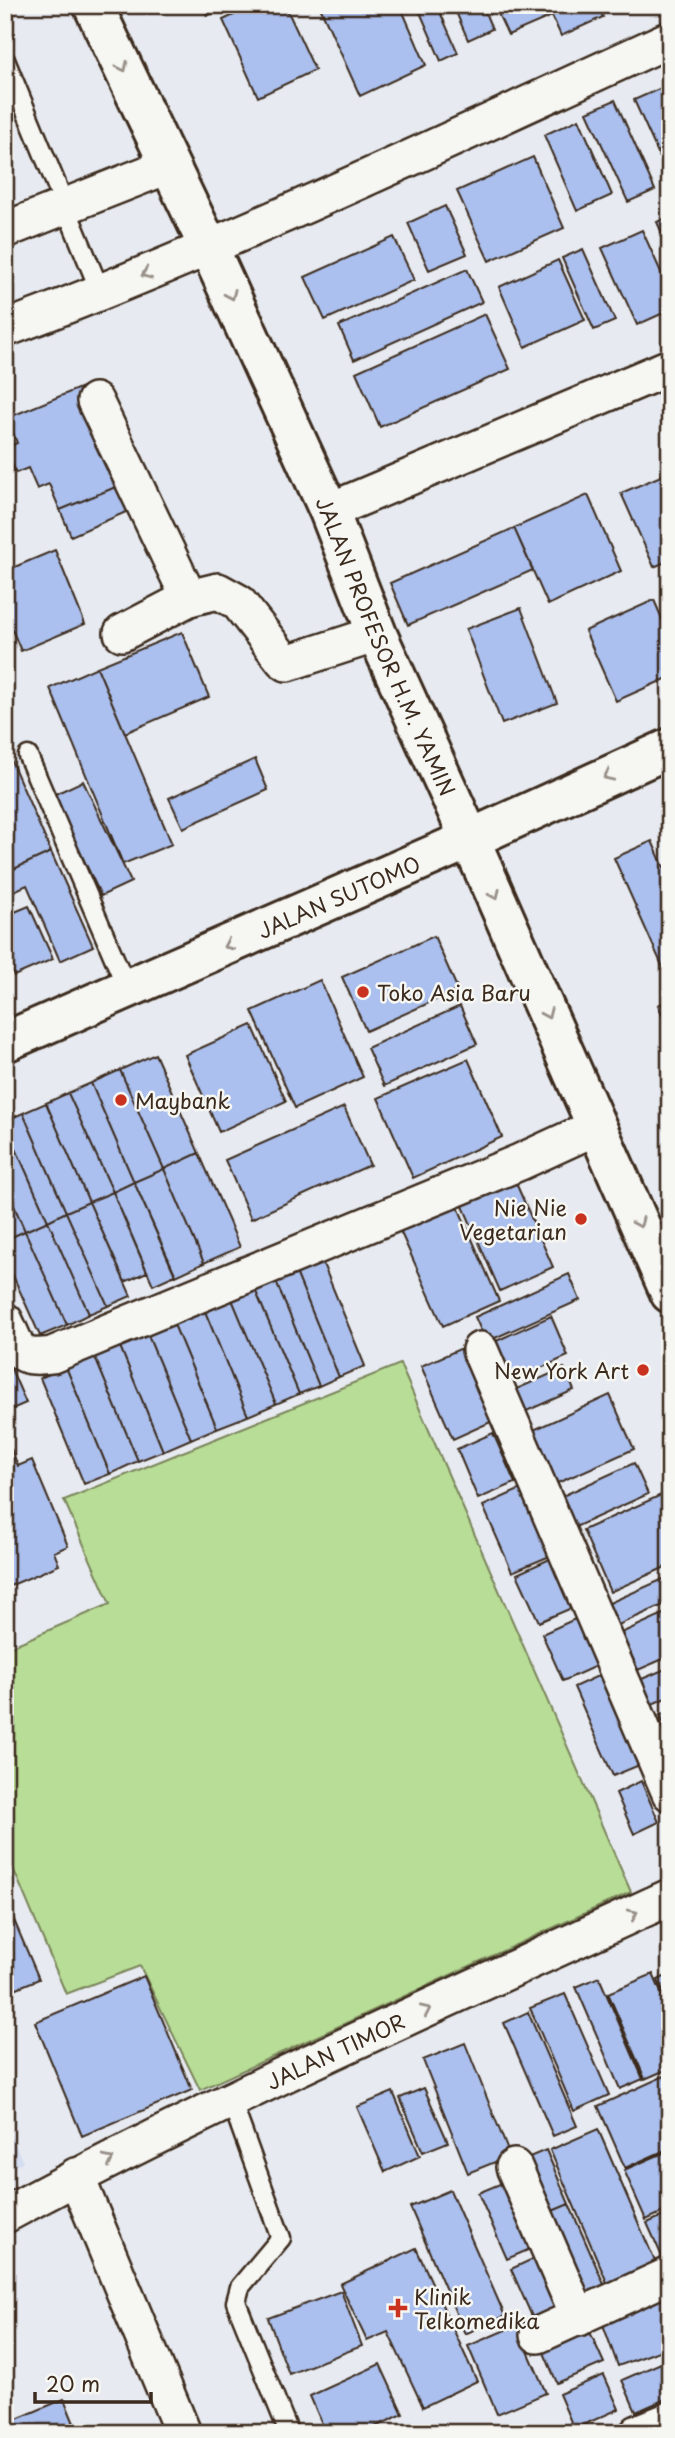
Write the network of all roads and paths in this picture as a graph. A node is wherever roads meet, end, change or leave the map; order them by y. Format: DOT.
graph roads {
  1 [pos="93,5"];
  2 [pos="670,39"];
  3 [pos="5,60"];
  4 [pos="170,164"];
  5 [pos="66,207"];
  6 [pos="5,230"];
  7 [pos="209,248"];
  8 [pos="101,293"];
  9 [pos="5,329"];
  10 [pos="670,367"];
  11 [pos="95,401"];
  12 [pos="329,511"];
  13 [pos="189,598"];
  14 [pos="122,634"];
  15 [pos="377,634"];
  16 [pos="670,748"];
  17 [pos="28,756"];
  18 [pos="470,839"];
  19 [pos="127,988"];
  20 [pos="5,1042"];
  21 [pos="596,1127"];
  22 [pos="670,1293"];
  23 [pos="5,1321"];
  24 [pos="480,1350"];
  25 [pos="670,1793"];
  26 [pos="670,1897"];
  27 [pos="231,2100"];
  28 [pos="513,2167"];
  29 [pos="76,2176"];
  30 [pos="5,2215"];
  31 [pos="670,2276"];
  32 [pos="579,2318"];
  33 [pos="538,2335"];
  34 [pos="670,2420"];
  35 [pos="183,2433"];
  36 [pos="289,2433"];
  37 [pos="638,2433"];
  1 -- 4 [label="main road, JALAN PROFESOR H.M. YAMIN, one-way"];
  2 -- 7 [label="street"];
  3 -- 5 [label="lane"];
  4 -- 5 [label="street"];
  4 -- 7 [label="main road, JALAN PROFESOR H.M. YAMIN"];
  5 -- 6 [label="street"];
  5 -- 8 [label="lane"];
  7 -- 8 [label="street, one-way"];
  7 -- 12 [label="main road, JALAN PROFESOR H.M. YAMIN, one-way"];
  8 -- 9 [label="street"];
  10 -- 12 [label="street"];
  11 -- 13 [label="street"];
  12 -- 15 [label="main road, JALAN PROFESOR H.M. YAMIN"];
  13 -- 14 [label="street"];
  13 -- 15 [label="street"];
  15 -- 18 [label="main road, JALAN PROFESOR H.M. YAMIN"];
  16 -- 18 [label="main road, JALAN SUTOMO, one-way"];
  17 -- 19 [label="lane"];
  18 -- 19 [label="main road, JALAN SUTOMO, one-way"];
  18 -- 21 [label="main road, JALAN PROFESOR H.M. YAMIN, one-way"];
  19 -- 20 [label="main road, JALAN SUTOMO"];
  21 -- 22 [label="main road, JALAN PROFESOR H.M. YAMIN, one-way"];
  21 -- 23 [label="street"];
  24 -- 25 [label="street"];
  27 -- 26 [label="street, JALAN TIMOR, one-way"];
  29 -- 27 [label="street, JALAN TIMOR, one-way"];
  27 -- 36 [label="lane"];
  28 -- 32 [label="street"];
  29 -- 30 [label="street, JALAN TIMOR"];
  29 -- 35 [label="street"];
  31 -- 32 [label="street"];
  32 -- 33 [label="street"];
  34 -- 37 [label="street"];
}
